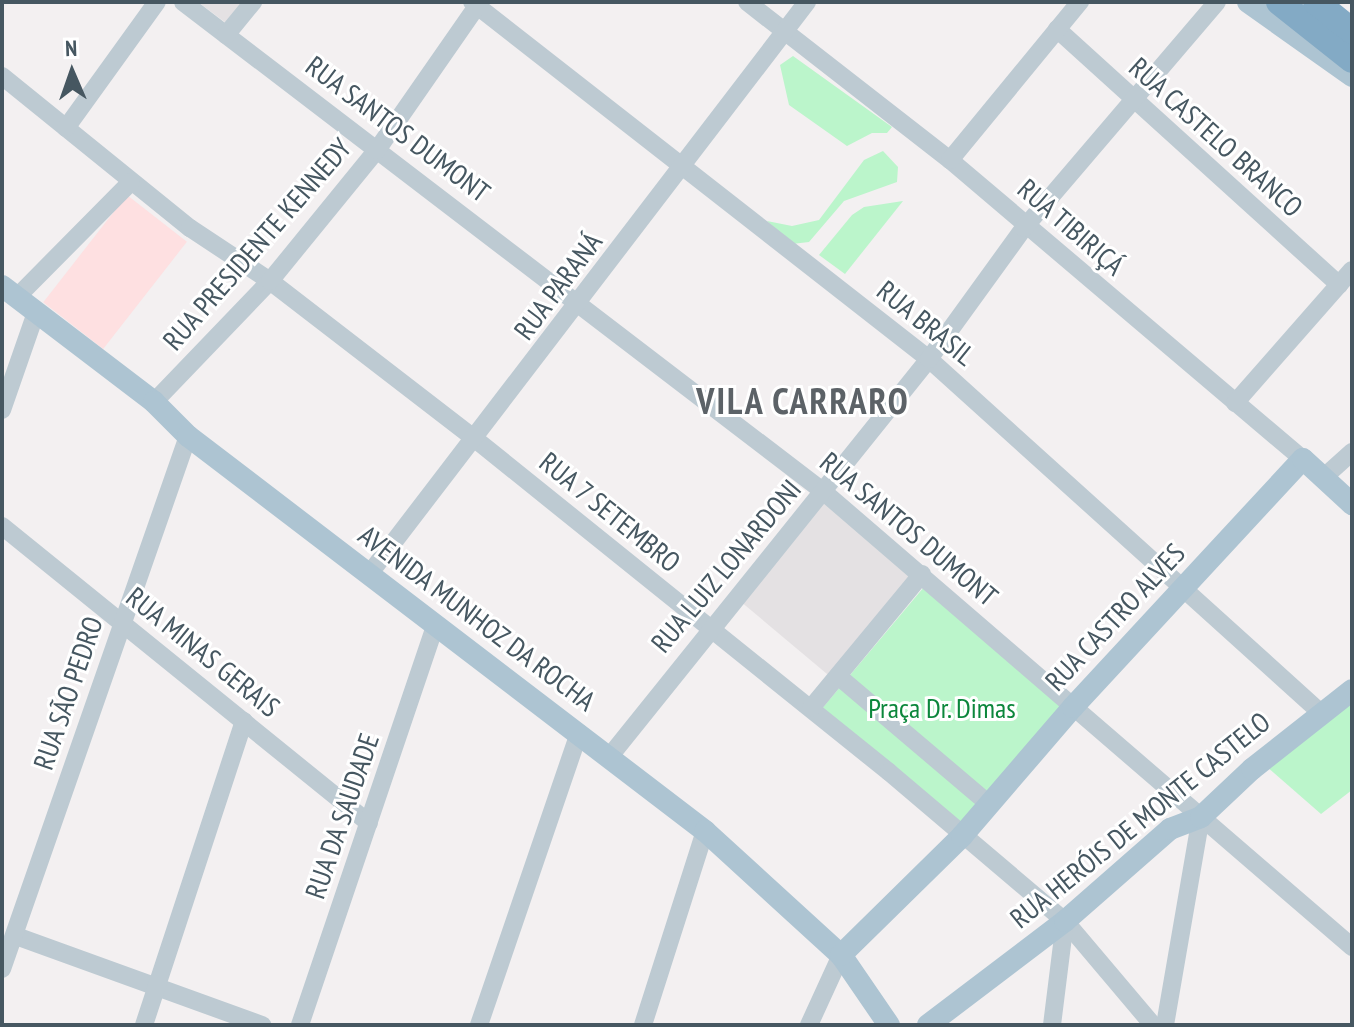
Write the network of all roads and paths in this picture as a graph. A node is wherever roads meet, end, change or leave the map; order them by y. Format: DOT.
graph roads {
  1 [pos="157,2"];
  2 [pos="183,2"];
  3 [pos="253,2"];
  4 [pos="747,2"];
  5 [pos="807,2"];
  6 [pos="1080,2"];
  7 [pos="1217,2"];
  8 [pos="1248,2"];
  9 [pos="1279,2"];
  10 [pos="1316,2"];
  11 [pos="476,3"];
  12 [pos="1057,29"];
  13 [pos="784,30"];
  14 [pos="1352,31"];
  15 [pos="226,35"];
  16 [pos="1352,60"];
  17 [pos="2,76"];
  18 [pos="1352,76"];
  19 [pos="1132,102"];
  20 [pos="66,128"];
  21 [pos="377,150"];
  22 [pos="950,160"];
  23 [pos="684,167"];
  24 [pos="131,182"];
  25 [pos="1024,228"];
  26 [pos="1352,270"];
  27 [pos="270,281"];
  28 [pos="1339,285"];
  29 [pos="10,291"];
  30 [pos="581,302"];
  31 [pos="35,315"];
  32 [pos="929,359"];
  33 [pos="154,402"];
  34 [pos="1235,403"];
  35 [pos="2,410"];
  36 [pos="188,436"];
  37 [pos="475,439"];
  38 [pos="1352,452"];
  39 [pos="1303,459"];
  40 [pos="1323,478"];
  41 [pos="824,492"];
  42 [pos="1352,504"];
  43 [pos="2,526"];
  44 [pos="370,573"];
  45 [pos="922,574"];
  46 [pos="1184,585"];
  47 [pos="122,622"];
  48 [pos="436,624"];
  49 [pos="711,628"];
  50 [pos="838,676"];
  51 [pos="1352,690"];
  52 [pos="1073,707"];
  53 [pos="811,708"];
  54 [pos="1321,713"];
  55 [pos="244,721"];
  56 [pos="579,733"];
  57 [pos="610,756"];
  58 [pos="989,804"];
  59 [pos="1201,817"];
  60 [pos="369,823"];
  61 [pos="705,831"];
  62 [pos="962,836"];
  63 [pos="1065,921"];
  64 [pos="16,936"];
  65 [pos="1352,947"];
  66 [pos="841,955"];
  67 [pos="2,969"];
  68 [pos="157,987"];
  69 [pos="144,1025"];
  70 [pos="262,1025"];
  71 [pos="300,1025"];
  72 [pos="479,1025"];
  73 [pos="643,1025"];
  74 [pos="809,1025"];
  75 [pos="889,1025"];
  76 [pos="928,1025"];
  77 [pos="1052,1025"];
  78 [pos="1153,1025"];
  79 [pos="1165,1025"];
  1 -- 20 [label="street"];
  2 -- 15 [label="street, RUA SANTOS DUMONT"];
  3 -- 15 [label="street"];
  4 -- 13 [label="street, RUA TIBIRIÇÁ"];
  5 -- 13 [label="street, RUA PARANÁ"];
  6 -- 12 [label="street"];
  7 -- 19 [label="street, RUA LUIZ LONARDONI"];
  8 -- 18 [label="main road"];
  9 -- 16 [label="highway"];
  10 -- 14 [label="highway"];
  11 -- 21 [label="street, RUA PRESIDENTE KENNEDY"];
  11 -- 23 [label="street, RUA BRASIL"];
  12 -- 19 [label="street, RUA CASTELO BRANCO"];
  12 -- 22 [label="street"];
  13 -- 22 [label="street, RUA TIBIRIÇÁ"];
  13 -- 23 [label="street, RUA PARANÁ"];
  15 -- 21 [label="street, RUA SANTOS DUMONT"];
  17 -- 20 [label="street, RUA 7 SETEMBRO"];
  19 -- 25 [label="street, RUA LUIZ LONARDONI"];
  19 -- 28 [label="street, RUA CASTELO BRANCO"];
  20 -- 24 [label="street, RUA 7 SETEMBRO"];
  21 -- 27 [label="street, RUA PRESIDENTE KENNEDY"];
  21 -- 30 [label="street, RUA SANTOS DUMONT"];
  22 -- 25 [label="street, RUA TIBIRIÇÁ"];
  23 -- 30 [label="street, RUA PARANÁ"];
  23 -- 32 [label="street, RUA BRASIL"];
  24 -- 27 [label="street, RUA 7 SETEMBRO"];
  24 -- 29 [label="street"];
  25 -- 32 [label="street, RUA LUIZ LONARDONI"];
  25 -- 34 [label="street, RUA TIBIRIÇÁ"];
  26 -- 28 [label="street"];
  27 -- 33 [label="street, RUA PRESIDENTE KENNEDY"];
  27 -- 37 [label="street, RUA 7 SETEMBRO"];
  28 -- 34 [label="street"];
  29 -- 31 [label="main road, AVENIDA MUNHOZ DA ROCHA"];
  30 -- 37 [label="street, RUA PARANÁ"];
  30 -- 41 [label="street, RUA SANTOS DUMONT"];
  31 -- 33 [label="main road, AVENIDA MUNHOZ DA ROCHA"];
  31 -- 35 [label="street"];
  32 -- 41 [label="street, RUA LUIZ LONARDONI"];
  32 -- 46 [label="street, RUA BRASIL"];
  33 -- 36 [label="main road, AVENIDA MUNHOZ DA ROCHA"];
  34 -- 39 [label="street, RUA TIBIRIÇÁ"];
  36 -- 44 [label="main road, AVENIDA MUNHOZ DA ROCHA"];
  36 -- 47 [label="street, RUA SÃO PEDRO"];
  37 -- 44 [label="street, RUA PARANÁ"];
  37 -- 49 [label="street, RUA 7 SETEMBRO"];
  38 -- 40 [label="street"];
  39 -- 40 [label="main road, RUA TIBIRIÇÁ"];
  39 -- 46 [label="main road, RUA CASTRO ALVES"];
  40 -- 42 [label="main road, RUA TIBIRIÇÁ"];
  41 -- 45 [label="street, RUA SANTOS DUMONT"];
  41 -- 49 [label="street, RUA LUIZ LONARDONI"];
  43 -- 47 [label="street, RUA MINAS GERAIS"];
  44 -- 48 [label="main road, AVENIDA MUNHOZ DA ROCHA"];
  45 -- 50 [label="street"];
  45 -- 52 [label="street, RUA SANTOS DUMONT"];
  46 -- 52 [label="main road, RUA CASTRO ALVES"];
  46 -- 54 [label="street, RUA BRASIL"];
  47 -- 55 [label="street, RUA MINAS GERAIS"];
  47 -- 64 [label="street, RUA SÃO PEDRO"];
  48 -- 56 [label="main road, AVENIDA MUNHOZ DA ROCHA"];
  48 -- 60 [label="street, RUA DA SAUDADE"];
  49 -- 53 [label="street, RUA 7 SETEMBRO"];
  49 -- 57 [label="street, RUA LUIZ LONARDONI"];
  50 -- 53 [label="street"];
  50 -- 58 [label="street"];
  51 -- 54 [label="main road, RUA HERÓIS DE MONTE CASTELO"];
  52 -- 58 [label="main road, RUA CASTRO ALVES"];
  52 -- 59 [label="street, RUA SANTOS DUMONT"];
  53 -- 62 [label="street, RUA 7 SETEMBRO"];
  54 -- 59 [label="main road, RUA HERÓIS DE MONTE CASTELO"];
  55 -- 60 [label="street, RUA MINAS GERAIS"];
  55 -- 68 [label="street"];
  56 -- 57 [label="main road, AVENIDA MUNHOZ DA ROCHA"];
  56 -- 72 [label="street"];
  57 -- 61 [label="main road, AVENIDA MUNHOZ DA ROCHA"];
  58 -- 62 [label="main road, RUA CASTRO ALVES"];
  59 -- 63 [label="main road, RUA HERÓIS DE MONTE CASTELO"];
  59 -- 65 [label="street, RUA SANTOS DUMONT"];
  59 -- 79 [label="street"];
  60 -- 71 [label="street, RUA DA SAUDADE"];
  61 -- 66 [label="main road, AVENIDA MUNHOZ DA ROCHA"];
  61 -- 73 [label="street"];
  62 -- 63 [label="street, RUA 7 SETEMBRO"];
  62 -- 66 [label="main road, RUA CASTRO ALVES"];
  63 -- 76 [label="main road, RUA HERÓIS DE MONTE CASTELO"];
  63 -- 77 [label="street"];
  63 -- 78 [label="street, RUA 7 SETEMBRO"];
  64 -- 67 [label="street, RUA SÃO PEDRO"];
  64 -- 68 [label="street"];
  66 -- 74 [label="street"];
  66 -- 75 [label="main road, AVENIDA MUNHOZ DA ROCHA"];
  68 -- 69 [label="street"];
  68 -- 70 [label="street"];
}
